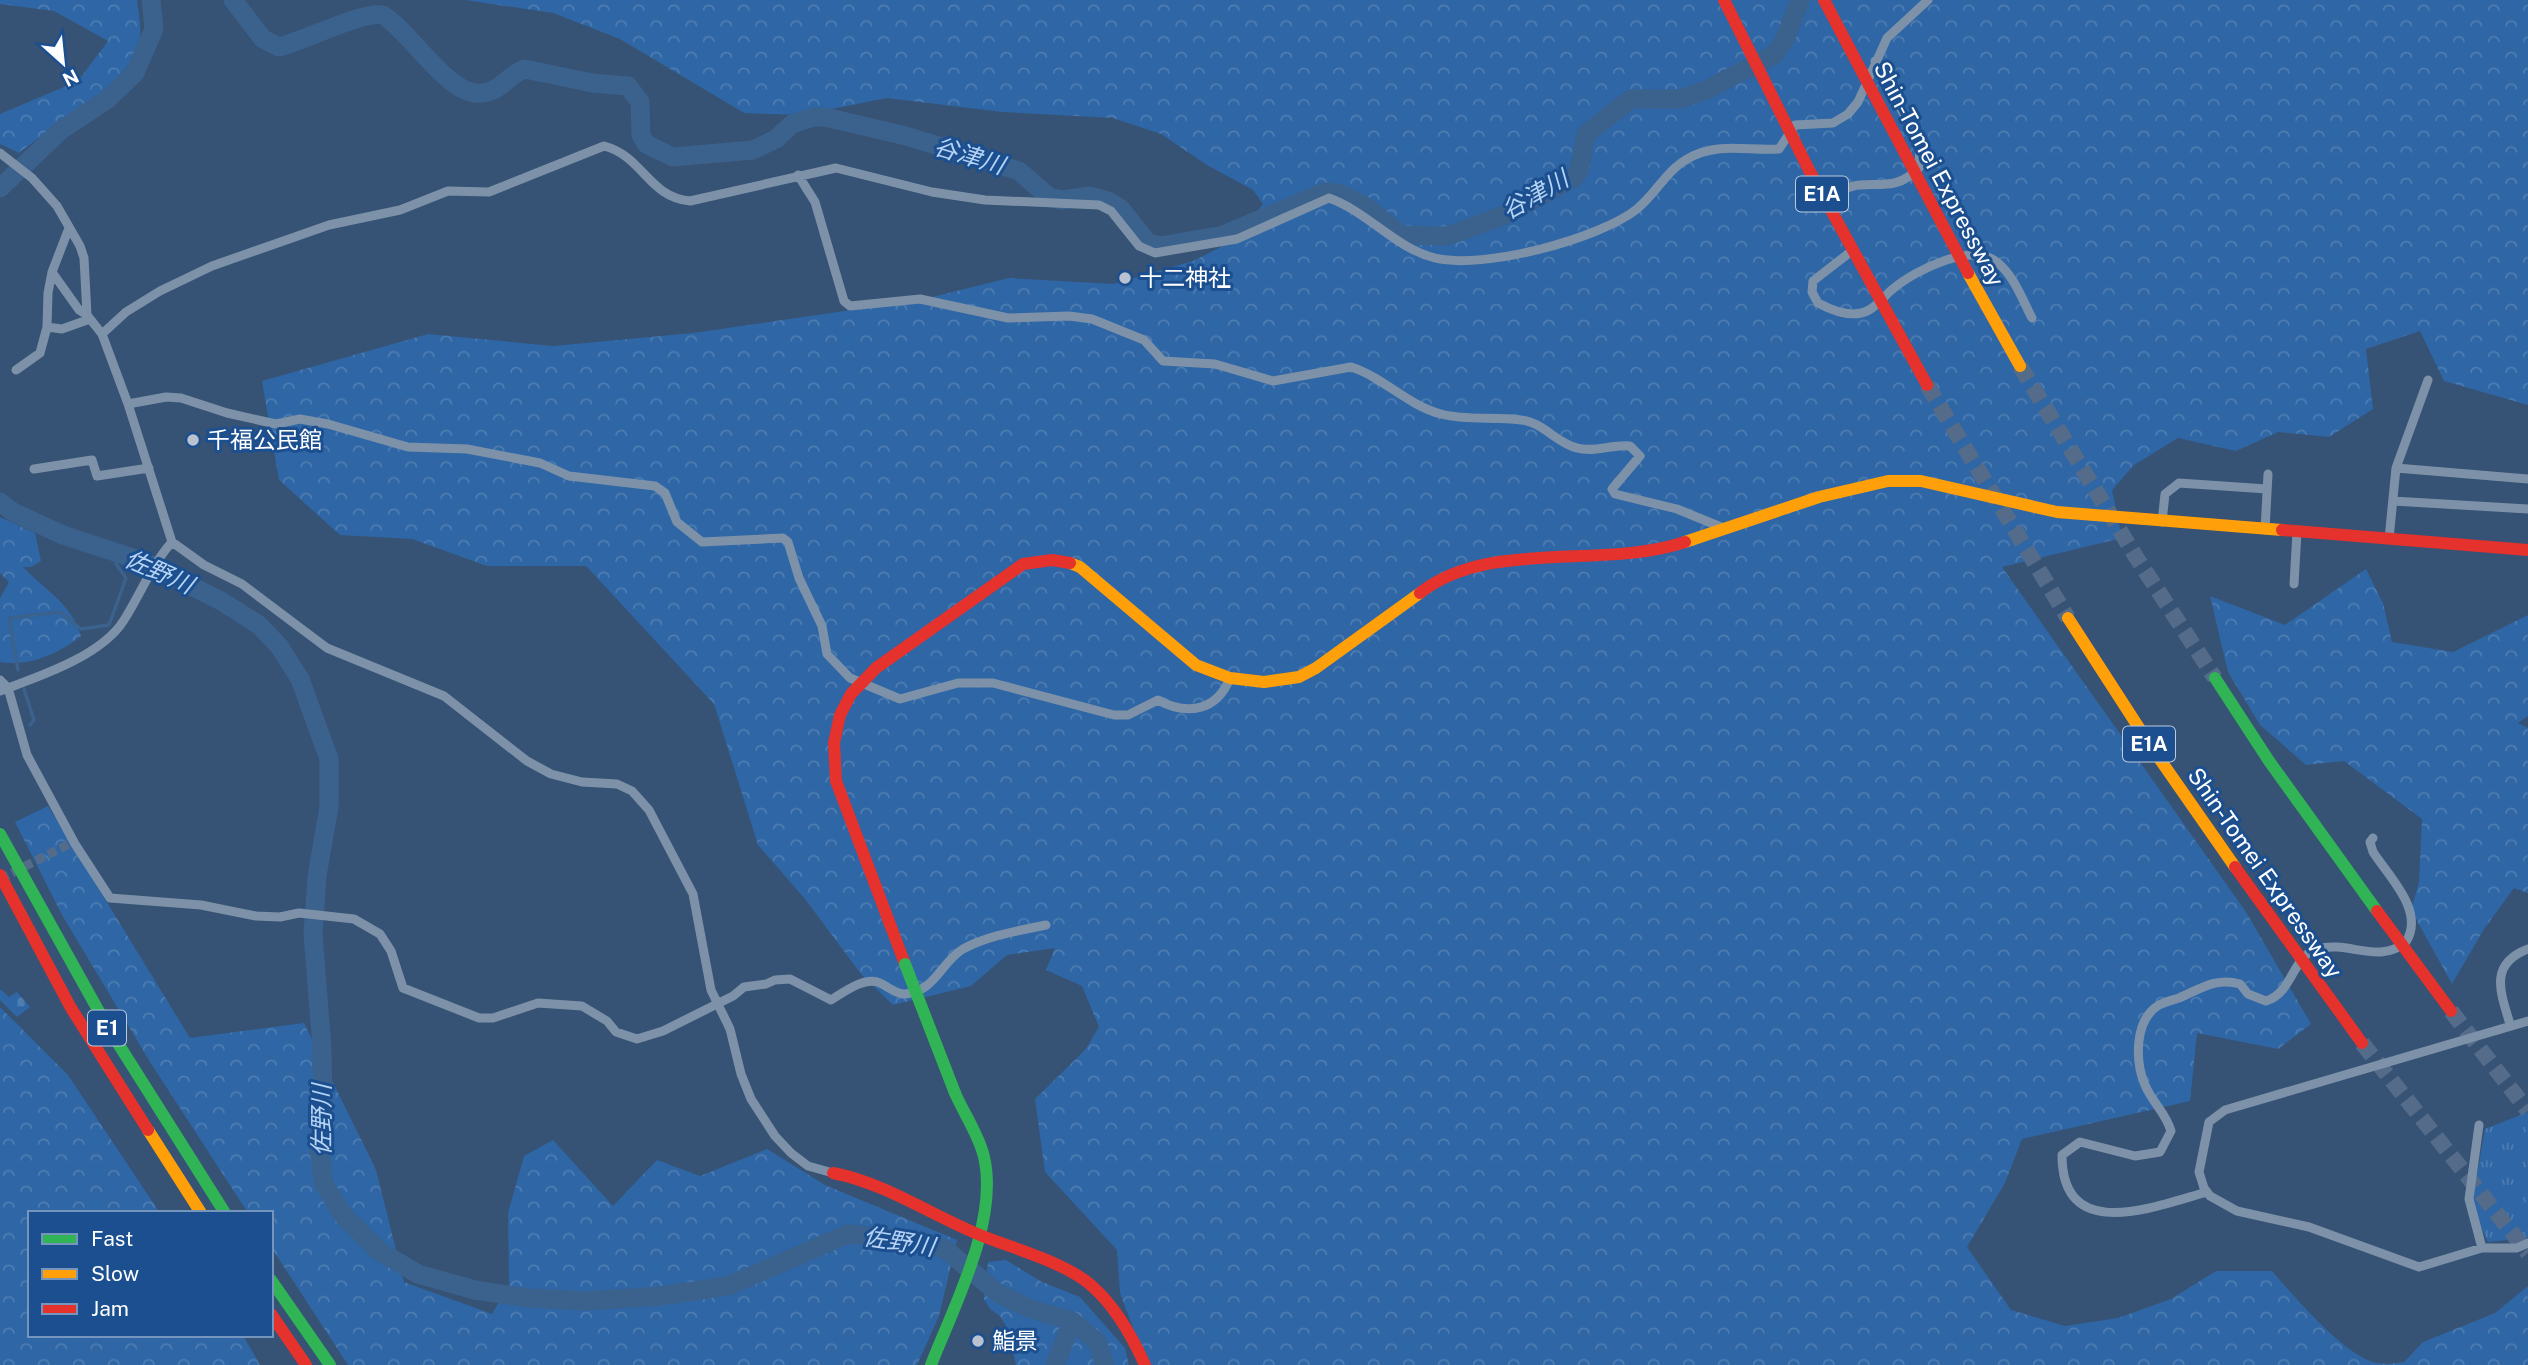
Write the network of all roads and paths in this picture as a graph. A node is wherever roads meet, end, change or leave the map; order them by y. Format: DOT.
graph roads {
  1 [pos="1724,0"];
  2 [pos="1824,0"];
  3 [pos="1928,0"];
  4 [pos="1875,61"];
  5 [pos="0,153"];
  6 [pos="798,175"];
  7 [pos="69,228"];
  8 [pos="52,272"];
  9 [pos="88,317"];
  10 [pos="2032,318"];
  11 [pos="47,327"];
  12 [pos="102,334"];
  13 [pos="2020,366"];
  14 [pos="16,370"];
  15 [pos="2428,380"];
  16 [pos="1927,385"];
  17 [pos="128,404"];
  18 [pos="149,468"];
  19 [pos="2396,468"];
  20 [pos="34,469"];
  21 [pos="2268,474"];
  22 [pos="2528,479"];
  23 [pos="2267,489"];
  24 [pos="2393,500"];
  25 [pos="2528,509"];
  26 [pos="2162,522"];
  27 [pos="1727,529"];
  28 [pos="2265,530"];
  29 [pos="2297,532"];
  30 [pos="2389,539"];
  31 [pos="172,542"];
  32 [pos="2528,550"];
  33 [pos="2294,584"];
  34 [pos="2067,618"];
  35 [pos="1230,678"];
  36 [pos="2214,678"];
  37 [pos="0,680"];
  38 [pos="861,682"];
  39 [pos="4,690"];
  40 [pos="0,834"];
  41 [pos="2373,838"];
  42 [pos="0,875"];
  43 [pos="1046,926"];
  44 [pos="2528,949"];
  45 [pos="716,1004"];
  46 [pos="2451,1011"];
  47 [pos="2528,1021"];
  48 [pos="2510,1024"];
  49 [pos="2362,1044"];
  50 [pos="2479,1125"];
  51 [pos="832,1173"];
  52 [pos="2207,1192"];
  53 [pos="200,1211"];
  54 [pos="224,1211"];
  55 [pos="977,1234"];
  56 [pos="2528,1243"];
  57 [pos="2482,1248"];
  58 [pos="273,1283"];
  59 [pos="273,1317"];
  60 [pos="306,1365"];
  61 [pos="330,1365"];
  62 [pos="931,1365"];
  63 [pos="1145,1365"];
  1 -- 16 [label="main road, E1A, bridge"];
  2 -- 13 [label="main road, Shin-Tomei Expressway, bridge"];
  3 -- 4 [label="street"];
  4 -- 6 [label="street"];
  4 -- 10 [label="street"];
  5 -- 7 [label="street"];
  6 -- 12 [label="street"];
  6 -- 27 [label="street"];
  7 -- 8 [label="street"];
  7 -- 9 [label="street"];
  8 -- 9 [label="street"];
  8 -- 11 [label="street"];
  9 -- 11 [label="street"];
  9 -- 12 [label="street"];
  11 -- 14 [label="street"];
  12 -- 17 [label="street"];
  15 -- 19 [label="street"];
  17 -- 18 [label="street"];
  17 -- 38 [label="street"];
  18 -- 20 [label="street"];
  18 -- 31 [label="street"];
  19 -- 22 [label="street"];
  19 -- 24 [label="street"];
  21 -- 23 [label="street"];
  23 -- 26 [label="street"];
  23 -- 28 [label="street"];
  24 -- 25 [label="street"];
  24 -- 30 [label="street"];
  26 -- 27 [label="main road"];
  26 -- 28 [label="main road"];
  27 -- 35 [label="main road"];
  28 -- 29 [label="main road"];
  29 -- 30 [label="main road"];
  29 -- 33 [label="street"];
  30 -- 32 [label="main road"];
  31 -- 39 [label="street"];
  31 -- 45 [label="street"];
  34 -- 49 [label="main road, Shin-Tomei Expressway / E1A, bridge"];
  35 -- 38 [label="street"];
  35 -- 38 [label="main road"];
  36 -- 46 [label="main road, bridge"];
  37 -- 39 [label="street"];
  38 -- 55 [label="main road, bridge"];
  39 -- 45 [label="street"];
  40 -- 54 [label="main road, E1"];
  41 -- 52 [label="street"];
  42 -- 53 [label="main road, E1"];
  43 -- 45 [label="street"];
  44 -- 48 [label="street"];
  45 -- 51 [label="street"];
  47 -- 48 [label="street"];
  48 -- 52 [label="street"];
  50 -- 57 [label="street"];
  51 -- 55 [label="main road"];
  52 -- 57 [label="street"];
  55 -- 62 [label="main road"];
  55 -- 63 [label="main road"];
  56 -- 57 [label="street"];
  58 -- 61 [label="main road"];
  59 -- 60 [label="main road"];
}
